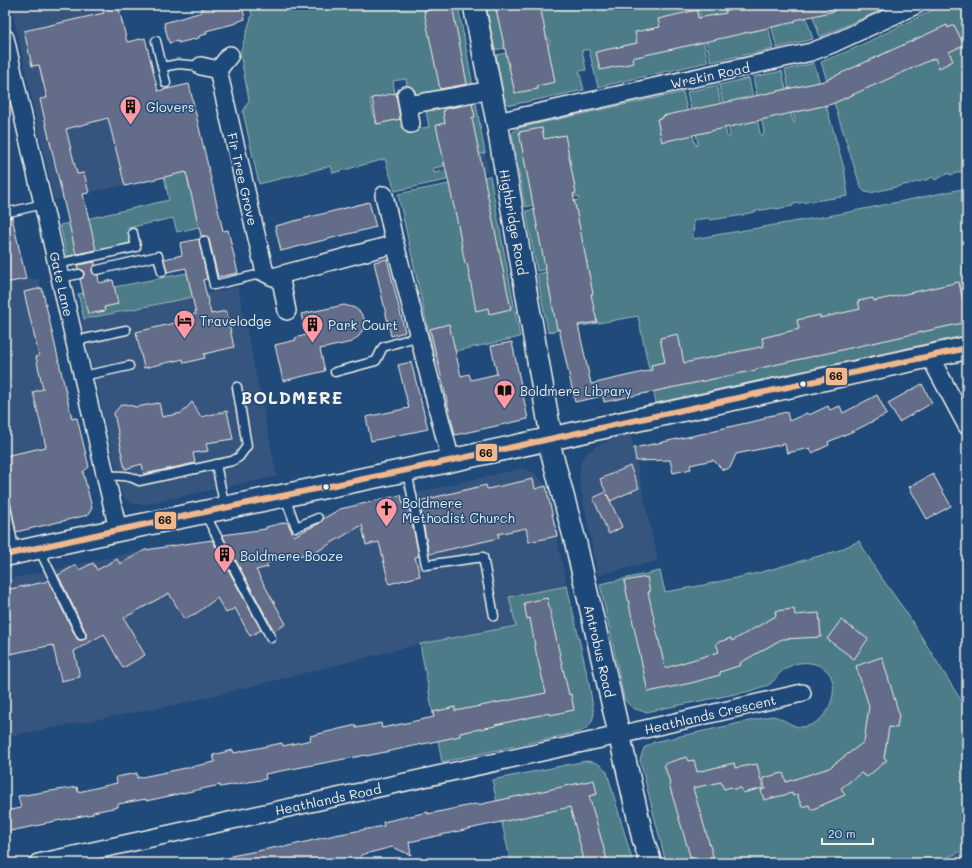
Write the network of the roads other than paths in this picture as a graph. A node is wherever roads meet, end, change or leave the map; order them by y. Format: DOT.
graph roads {
  1 [pos="474,5"];
  2 [pos="916,5"];
  3 [pos="5,38"];
  4 [pos="156,41"];
  5 [pos="230,55"];
  6 [pos="201,66"];
  7 [pos="162,67"];
  8 [pos="218,70"];
  9 [pos="166,83"];
  10 [pos="491,90"];
  11 [pos="497,122"];
  12 [pos="411,124"];
  13 [pos="384,195"];
  14 [pos="43,204"];
  15 [pos="5,213"];
  16 [pos="133,233"];
  17 [pos="204,241"];
  18 [pos="395,244"];
  19 [pos="97,270"];
  20 [pos="59,271"];
  21 [pos="162,272"];
  22 [pos="79,274"];
  23 [pos="272,274"];
  24 [pos="287,311"];
  25 [pos="126,330"];
  26 [pos="419,336"];
  27 [pos="75,341"];
  28 [pos="967,348"];
  29 [pos="930,356"];
  30 [pos="130,366"];
  31 [pos="335,372"];
  32 [pos="83,376"];
  33 [pos="237,387"];
  34 [pos="967,426"];
  35 [pos="550,439"];
  36 [pos="451,461"];
  37 [pos="216,464"];
  38 [pos="407,470"];
  39 [pos="106,476"];
  40 [pos="284,496"];
  41 [pos="5,502"];
  42 [pos="215,511"];
  43 [pos="318,518"];
  44 [pos="118,530"];
  45 [pos="39,548"];
  46 [pos="10,554"];
  47 [pos="494,616"];
  48 [pos="81,635"];
  49 [pos="270,638"];
  50 [pos="802,692"];
  51 [pos="619,735"];
  52 [pos="38,863"];
  53 [pos="651,863"];
  1 -- 10 [label="street, Highbridge Road"];
  2 -- 11 [label="street, Wrekin Road"];
  3 -- 14 [label="street, Gate Lane"];
  4 -- 7 [label="lane"];
  5 -- 8 [label="street"];
  6 -- 7 [label="lane"];
  6 -- 8 [label="street"];
  7 -- 9 [label="lane"];
  8 -- 23 [label="street, Fir Tree Grove"];
  10 -- 11 [label="street, Highbridge Road"];
  10 -- 12 [label="street"];
  11 -- 35 [label="street, Highbridge Road"];
  13 -- 18 [label="street"];
  14 -- 15 [label="lane"];
  14 -- 20 [label="street, Gate Lane"];
  16 -- 20 [label="lane"];
  17 -- 23 [label="lane"];
  18 -- 23 [label="street"];
  18 -- 26 [label="street"];
  19 -- 21 [label="lane"];
  20 -- 22 [label="lane"];
  20 -- 27 [label="street, Gate Lane"];
  23 -- 24 [label="street, Fir Tree Grove"];
  25 -- 27 [label="lane"];
  26 -- 31 [label="lane"];
  26 -- 36 [label="street"];
  27 -- 32 [label="street, Gate Lane"];
  28 -- 29 [label="main road"];
  29 -- 34 [label="street"];
  29 -- 35 [label="main road"];
  30 -- 32 [label="lane"];
  32 -- 39 [label="street, Gate Lane"];
  33 -- 37 [label="lane"];
  35 -- 36 [label="main road"];
  35 -- 51 [label="street, Antrobus Road"];
  36 -- 38 [label="main road"];
  37 -- 39 [label="lane"];
  37 -- 42 [label="lane"];
  38 -- 40 [label="main road"];
  38 -- 47 [label="lane"];
  39 -- 44 [label="street, Gate Lane"];
  40 -- 42 [label="main road"];
  40 -- 43 [label="lane"];
  41 -- 46 [label="lane"];
  42 -- 44 [label="main road"];
  42 -- 49 [label="lane"];
  44 -- 45 [label="main road"];
  45 -- 46 [label="main road"];
  45 -- 48 [label="lane"];
  50 -- 51 [label="street, Heathlands Crescent"];
  51 -- 52 [label="street, Heathlands Road"];
  51 -- 53 [label="street, Antrobus Road"];
}
